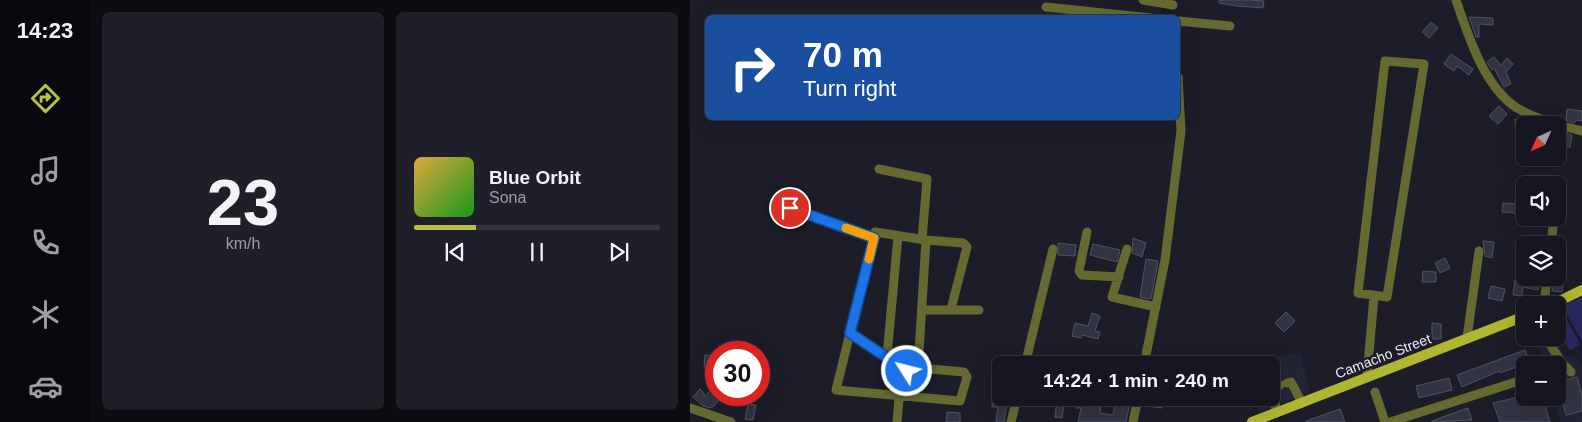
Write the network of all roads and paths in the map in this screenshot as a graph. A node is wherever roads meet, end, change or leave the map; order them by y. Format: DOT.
graph roads {
  1 [pos="1142,0"];
  2 [pos="1456,0"];
  3 [pos="1155,1"];
  4 [pos="1173,5"];
  5 [pos="1046,7"];
  6 [pos="1124,15"];
  7 [pos="1153,15"];
  8 [pos="1180,21"];
  9 [pos="1230,26"];
  10 [pos="1180,113"];
  11 [pos="1582,131"];
  12 [pos="879,169"];
  13 [pos="790,208"];
  14 [pos="1553,227"];
  15 [pos="1087,232"];
  16 [pos="898,236"];
  17 [pos="1552,236"];
  18 [pos="874,238"];
  19 [pos="924,240"];
  20 [pos="1053,249"];
  21 [pos="1127,249"];
  22 [pos="1478,250"];
  23 [pos="1118,277"];
  24 [pos="1582,290"];
  25 [pos="1374,296"];
  26 [pos="1566,298"];
  27 [pos="1156,307"];
  28 [pos="951,309"];
  29 [pos="923,310"];
  30 [pos="979,310"];
  31 [pos="1516,319"];
  32 [pos="850,333"];
  33 [pos="1467,338"];
  34 [pos="1551,346"];
  35 [pos="887,356"];
  36 [pos="1027,356"];
  37 [pos="1146,356"];
  38 [pos="918,368"];
  39 [pos="902,369"];
  40 [pos="1571,372"];
  41 [pos="1367,376"];
  42 [pos="1516,382"];
  43 [pos="1375,392"];
  44 [pos="899,396"];
  45 [pos="1302,403"];
  46 [pos="1015,406"];
  47 [pos="1136,406"];
  48 [pos="691,412"];
  49 [pos="1276,413"];
  50 [pos="731,422"];
  51 [pos="897,422"];
  52 [pos="1011,422"];
  53 [pos="1133,422"];
  54 [pos="1252,422"];
  55 [pos="1385,422"];
  56 [pos="1390,422"];
  1 -- 3 [label="street"];
  2 -- 11 [label="street"];
  3 -- 4 [label="street"];
  3 -- 7 [label="street"];
  5 -- 6 [label="street"];
  8 -- 9 [label="street"];
  10 -- 27 [label="street"];
  12 -- 19 [label="street"];
  13 -- 18 [label="street"];
  14 -- 17 [label="street"];
  15 -- 23 [label="street"];
  16 -- 18 [label="street"];
  16 -- 19 [label="street"];
  16 -- 35 [label="street"];
  18 -- 32 [label="street"];
  19 -- 28 [label="street"];
  19 -- 29 [label="street"];
  20 -- 36 [label="street"];
  21 -- 23 [label="street"];
  22 -- 33 [label="street"];
  23 -- 27 [label="street"];
  24 -- 26 [label="main road"];
  25 -- 25 [label="street"];
  25 -- 41 [label="street"];
  27 -- 37 [label="street"];
  28 -- 29 [label="street"];
  28 -- 30 [label="street"];
  29 -- 38 [label="street"];
  31 -- 33 [label="main road, Camacho Street"];
  32 -- 35 [label="street"];
  32 -- 44 [label="street"];
  33 -- 41 [label="main road, Camacho Street"];
  34 -- 40 [label="street"];
  35 -- 39 [label="street"];
  38 -- 39 [label="street"];
  38 -- 44 [label="street"];
  39 -- 44 [label="street"];
  41 -- 45 [label="main road, Camacho Street"];
  42 -- 56 [label="street"];
  43 -- 55 [label="street"];
  44 -- 51 [label="street"];
  45 -- 49 [label="main road, Camacho Street"];
  45 -- 49 [label="street"];
  46 -- 52 [label="street"];
  47 -- 53 [label="street"];
  48 -- 50 [label="street"];
  49 -- 54 [label="main road, Camacho Street"];
}
